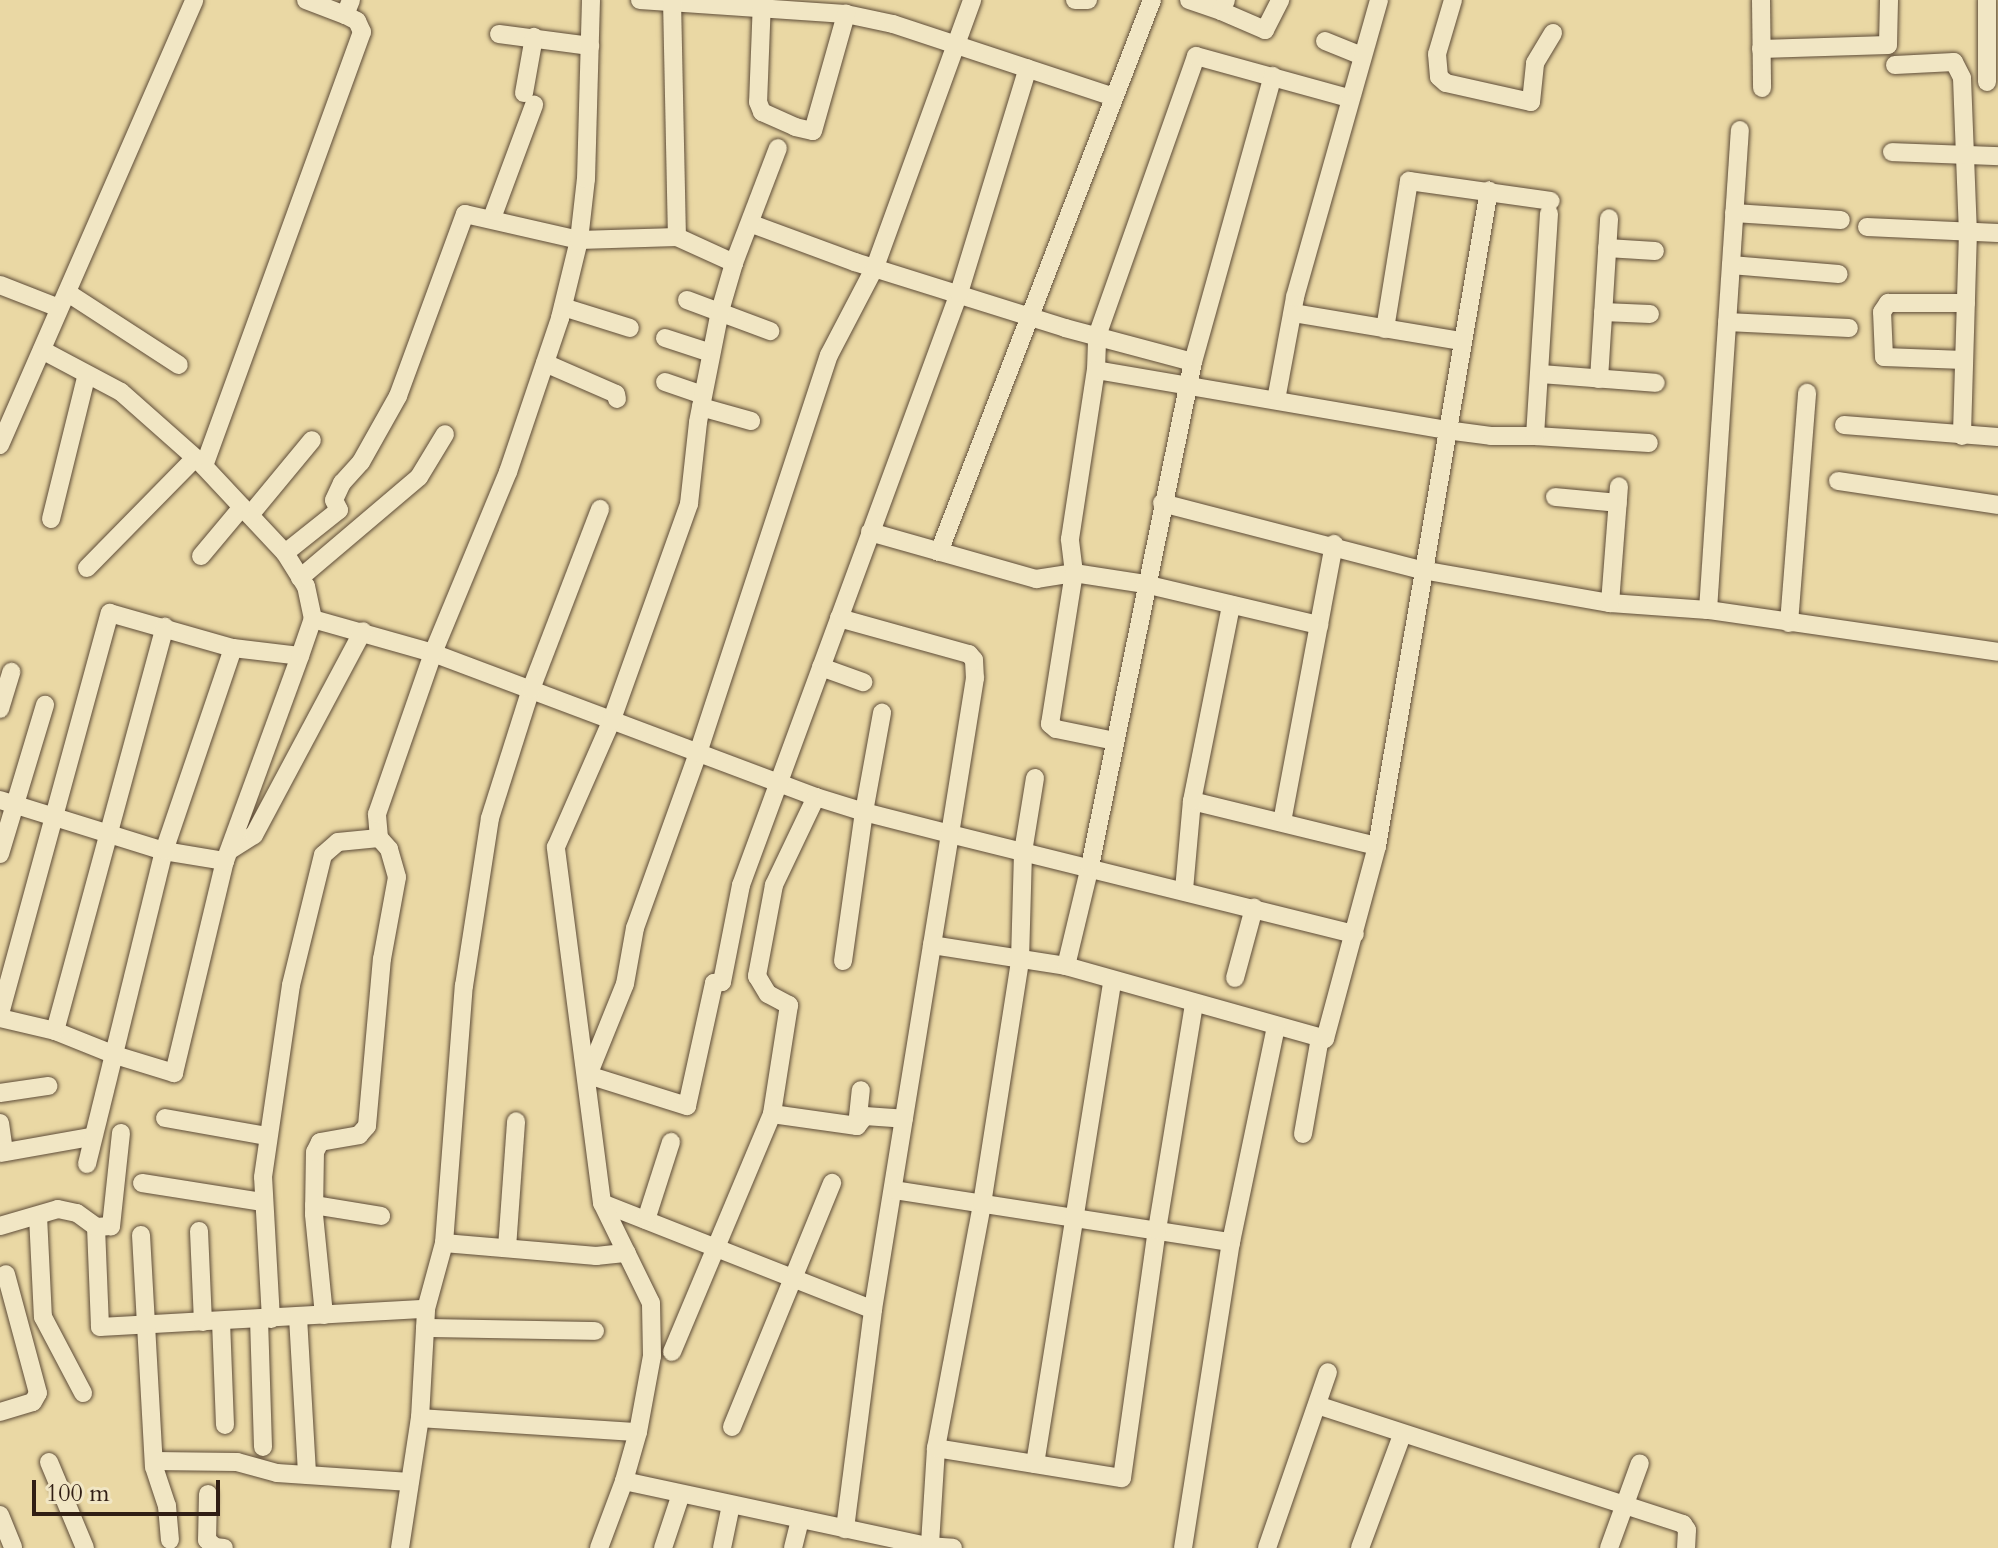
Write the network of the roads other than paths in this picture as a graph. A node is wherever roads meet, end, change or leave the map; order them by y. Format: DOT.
graph roads {
  1 [pos="194,0"];
  2 [pos="306,0"];
  3 [pos="591,0"];
  4 [pos="640,0"];
  5 [pos="972,0"];
  6 [pos="1075,0"];
  7 [pos="1088,0"];
  8 [pos="1152,0"];
  9 [pos="1189,0"];
  10 [pos="1280,0"];
  11 [pos="1379,0"];
  12 [pos="1453,0"];
  13 [pos="1761,0"];
  14 [pos="1889,0"];
  15 [pos="1907,0"];
  16 [pos="1987,0"];
  17 [pos="672,2"];
  18 [pos="762,5"];
  19 [pos="1224,6"];
  20 [pos="348,7"];
  21 [pos="846,14"];
  22 [pos="1553,33"];
  23 [pos="499,34"];
  24 [pos="534,37"];
  25 [pos="1325,41"];
  26 [pos="590,46"];
  27 [pos="956,46"];
  28 [pos="1761,49"];
  29 [pos="1362,56"];
  30 [pos="1895,65"];
  31 [pos="1028,68"];
  32 [pos="1273,76"];
  33 [pos="1987,82"];
  34 [pos="1762,88"];
  35 [pos="1114,97"];
  36 [pos="1349,98"];
  37 [pos="1740,130"];
  38 [pos="778,148"];
  39 [pos="1892,152"];
  40 [pos="1966,154"];
  41 [pos="1998,156"];
  42 [pos="1489,190"];
  43 [pos="1734,213"];
  44 [pos="492,218"];
  45 [pos="1609,218"];
  46 [pos="1841,220"];
  47 [pos="752,224"];
  48 [pos="1867,227"];
  49 [pos="1968,231"];
  50 [pos="1998,233"];
  51 [pos="677,237"];
  52 [pos="579,240"];
  53 [pos="1607,248"];
  54 [pos="1655,251"];
  55 [pos="734,263"];
  56 [pos="1731,265"];
  57 [pos="875,267"];
  58 [pos="1839,274"];
  59 [pos="0,285"];
  60 [pos="959,293"];
  61 [pos="687,300"];
  62 [pos="64,301"];
  63 [pos="1966,303"];
  64 [pos="563,307"];
  65 [pos="720,311"];
  66 [pos="1603,312"];
  67 [pos="1294,313"];
  68 [pos="1650,314"];
  69 [pos="1032,317"];
  70 [pos="1727,322"];
  71 [pos="630,328"];
  72 [pos="1849,328"];
  73 [pos="1385,329"];
  74 [pos="770,331"];
  75 [pos="1097,336"];
  76 [pos="665,338"];
  77 [pos="1462,341"];
  78 [pos="42,350"];
  79 [pos="711,353"];
  80 [pos="1964,360"];
  81 [pos="1193,362"];
  82 [pos="545,363"];
  83 [pos="179,365"];
  84 [pos="1096,370"];
  85 [pos="87,374"];
  86 [pos="1540,374"];
  87 [pos="1599,379"];
  88 [pos="665,382"];
  89 [pos="1656,383"];
  90 [pos="1188,385"];
  91 [pos="1807,393"];
  92 [pos="617,399"];
  93 [pos="1276,400"];
  94 [pos="702,401"];
  95 [pos="751,421"];
  96 [pos="1844,425"];
  97 [pos="1446,430"];
  98 [pos="445,434"];
  99 [pos="1535,436"];
  100 [pos="1962,436"];
  101 [pos="1998,437"];
  102 [pos="312,440"];
  103 [pos="1649,443"];
  104 [pos="0,445"];
  105 [pos="200,462"];
  106 [pos="1838,481"];
  107 [pos="1555,497"];
  108 [pos="1162,503"];
  109 [pos="1998,505"];
  110 [pos="600,509"];
  111 [pos="246,511"];
  112 [pos="51,519"];
  113 [pos="870,532"];
  114 [pos="1334,544"];
  115 [pos="939,552"];
  116 [pos="285,553"];
  117 [pos="201,556"];
  118 [pos="87,568"];
  119 [pos="1422,570"];
  120 [pos="1074,573"];
  121 [pos="300,578"];
  122 [pos="1145,584"];
  123 [pos="1610,603"];
  124 [pos="1231,605"];
  125 [pos="1708,610"];
  126 [pos="839,618"];
  127 [pos="313,619"];
  128 [pos="1789,623"];
  129 [pos="1319,625"];
  130 [pos="165,627"];
  131 [pos="363,631"];
  132 [pos="233,648"];
  133 [pos="1998,652"];
  134 [pos="433,653"];
  135 [pos="300,656"];
  136 [pos="821,667"];
  137 [pos="11,672"];
  138 [pos="863,682"];
  139 [pos="531,689"];
  140 [pos="45,705"];
  141 [pos="0,709"];
  142 [pos="882,713"];
  143 [pos="611,722"];
  144 [pos="1115,741"];
  145 [pos="698,753"];
  146 [pos="1035,778"];
  147 [pos="779,782"];
  148 [pos="816,797"];
  149 [pos="1192,801"];
  150 [pos="7,803"];
  151 [pos="864,812"];
  152 [pos="57,816"];
  153 [pos="1282,822"];
  154 [pos="111,833"];
  155 [pos="950,834"];
  156 [pos="379,838"];
  157 [pos="1377,846"];
  158 [pos="164,851"];
  159 [pos="1023,852"];
  160 [pos="0,854"];
  161 [pos="228,856"];
  162 [pos="1090,866"];
  163 [pos="1184,890"];
  164 [pos="1254,908"];
  165 [pos="1355,934"];
  166 [pos="932,945"];
  167 [pos="1020,960"];
  168 [pos="843,961"];
  169 [pos="1066,966"];
  170 [pos="1235,978"];
  171 [pos="1112,981"];
  172 [pos="1194,1004"];
  173 [pos="0,1016"];
  174 [pos="1276,1026"];
  175 [pos="55,1031"];
  176 [pos="1320,1038"];
  177 [pos="115,1055"];
  178 [pos="587,1078"];
  179 [pos="48,1086"];
  180 [pos="861,1090"];
  181 [pos="0,1093"];
  182 [pos="772,1114"];
  183 [pos="165,1118"];
  184 [pos="904,1119"];
  185 [pos="516,1121"];
  186 [pos="0,1123"];
  187 [pos="857,1126"];
  188 [pos="121,1133"];
  189 [pos="1303,1134"];
  190 [pos="267,1136"];
  191 [pos="91,1137"];
  192 [pos="671,1142"];
  193 [pos="2,1152"];
  194 [pos="87,1164"];
  195 [pos="142,1183"];
  196 [pos="832,1183"];
  197 [pos="894,1190"];
  198 [pos="262,1202"];
  199 [pos="602,1203"];
  200 [pos="982,1204"];
  201 [pos="314,1205"];
  202 [pos="38,1216"];
  203 [pos="381,1216"];
  204 [pos="1074,1217"];
  205 [pos="646,1220"];
  206 [pos="0,1226"];
  207 [pos="96,1227"];
  208 [pos="1157,1230"];
  209 [pos="199,1231"];
  210 [pos="141,1235"];
  211 [pos="1231,1242"];
  212 [pos="444,1243"];
  213 [pos="716,1246"];
  214 [pos="507,1248"];
  215 [pos="627,1253"];
  216 [pos="6,1274"];
  217 [pos="793,1279"];
  218 [pos="426,1309"];
  219 [pos="873,1310"];
  220 [pos="324,1315"];
  221 [pos="298,1317"];
  222 [pos="265,1319"];
  223 [pos="212,1322"];
  224 [pos="147,1325"];
  225 [pos="425,1328"];
  226 [pos="595,1331"];
  227 [pos="672,1352"];
  228 [pos="1328,1372"];
  229 [pos="83,1393"];
  230 [pos="1317,1405"];
  231 [pos="0,1412"];
  232 [pos="420,1418"];
  233 [pos="225,1425"];
  234 [pos="732,1427"];
  235 [pos="638,1432"];
  236 [pos="1402,1435"];
  237 [pos="263,1447"];
  238 [pos="936,1448"];
  239 [pos="154,1461"];
  240 [pos="49,1462"];
  241 [pos="1640,1463"];
  242 [pos="1035,1464"];
  243 [pos="307,1475"];
  244 [pos="624,1481"];
  245 [pos="410,1482"];
  246 [pos="208,1494"];
  247 [pos="681,1494"];
  248 [pos="731,1505"];
  249 [pos="1624,1505"];
  250 [pos="0,1515"];
  251 [pos="800,1519"];
  252 [pos="845,1529"];
  253 [pos="170,1540"];
  254 [pos="864,1540"];
  255 [pos="905,1544"];
  256 [pos="930,1544"];
  257 [pos="13,1548"];
  258 [pos="84,1548"];
  259 [pos="224,1548"];
  260 [pos="400,1548"];
  261 [pos="599,1548"];
  262 [pos="663,1548"];
  263 [pos="722,1548"];
  264 [pos="793,1548"];
  265 [pos="953,1548"];
  266 [pos="1183,1548"];
  267 [pos="1267,1548"];
  268 [pos="1360,1548"];
  269 [pos="1609,1548"];
  270 [pos="1686,1548"];
  1 -- 62 [label="street"];
  2 -- 20 [label="street"];
  3 -- 26 [label="street"];
  4 -- 17 [label="street"];
  5 -- 27 [label="street"];
  6 -- 7 [label="street"];
  8 -- 35 [label="street"];
  9 -- 19 [label="street"];
  10 -- 19 [label="street"];
  11 -- 29 [label="street"];
  12 -- 22 [label="street"];
  13 -- 28 [label="street"];
  14 -- 15 [label="street"];
  14 -- 28 [label="street"];
  16 -- 33 [label="street"];
  17 -- 18 [label="street"];
  17 -- 51 [label="street"];
  18 -- 21 [label="street"];
  18 -- 21 [label="street"];
  20 -- 105 [label="street"];
  21 -- 27 [label="street"];
  23 -- 24 [label="street"];
  24 -- 26 [label="street"];
  24 -- 44 [label="street"];
  25 -- 29 [label="street"];
  26 -- 52 [label="street"];
  27 -- 31 [label="street"];
  27 -- 57 [label="street"];
  28 -- 34 [label="street"];
  29 -- 36 [label="street"];
  30 -- 40 [label="street"];
  31 -- 35 [label="street"];
  31 -- 60 [label="street"];
  32 -- 36 [label="street"];
  32 -- 75 [label="street"];
  32 -- 81 [label="street"];
  35 -- 69 [label="street"];
  36 -- 67 [label="street"];
  37 -- 43 [label="street"];
  38 -- 47 [label="street"];
  39 -- 40 [label="street"];
  40 -- 41 [label="street"];
  40 -- 49 [label="street"];
  42 -- 73 [label="street"];
  42 -- 77 [label="street"];
  42 -- 86 [label="street"];
  43 -- 46 [label="street"];
  43 -- 56 [label="street"];
  44 -- 52 [label="street"];
  44 -- 116 [label="street"];
  45 -- 53 [label="street"];
  47 -- 55 [label="street"];
  47 -- 57 [label="street"];
  48 -- 49 [label="street"];
  49 -- 50 [label="street"];
  49 -- 63 [label="street"];
  51 -- 52 [label="street"];
  51 -- 55 [label="street"];
  52 -- 64 [label="street"];
  53 -- 54 [label="street"];
  53 -- 66 [label="street"];
  55 -- 65 [label="street"];
  56 -- 58 [label="street"];
  56 -- 70 [label="street"];
  57 -- 60 [label="street"];
  57 -- 145 [label="street"];
  59 -- 62 [label="street"];
  60 -- 69 [label="street"];
  60 -- 113 [label="street"];
  61 -- 65 [label="street"];
  62 -- 78 [label="street"];
  62 -- 83 [label="street"];
  63 -- 80 [label="street"];
  63 -- 80 [label="street"];
  64 -- 71 [label="street"];
  64 -- 82 [label="street"];
  65 -- 74 [label="street"];
  65 -- 79 [label="street"];
  66 -- 68 [label="street"];
  66 -- 87 [label="street"];
  67 -- 73 [label="street"];
  67 -- 93 [label="street"];
  69 -- 75 [label="street"];
  69 -- 115 [label="street"];
  70 -- 72 [label="street"];
  70 -- 125 [label="street"];
  73 -- 77 [label="street"];
  75 -- 81 [label="street"];
  75 -- 84 [label="street"];
  76 -- 79 [label="street"];
  77 -- 97 [label="street"];
  78 -- 85 [label="street"];
  78 -- 104 [label="street"];
  79 -- 94 [label="street"];
  80 -- 100 [label="street"];
  81 -- 90 [label="street"];
  82 -- 92 [label="street"];
  82 -- 134 [label="street"];
  84 -- 90 [label="street"];
  84 -- 120 [label="street"];
  85 -- 105 [label="street"];
  85 -- 112 [label="street"];
  86 -- 87 [label="street"];
  86 -- 99 [label="street"];
  87 -- 89 [label="street"];
  88 -- 94 [label="street"];
  90 -- 93 [label="street"];
  90 -- 108 [label="street"];
  91 -- 128 [label="street"];
  93 -- 97 [label="street"];
  94 -- 95 [label="street"];
  94 -- 143 [label="street"];
  96 -- 100 [label="street"];
  97 -- 99 [label="street"];
  97 -- 119 [label="street"];
  98 -- 121 [label="street"];
  99 -- 103 [label="street"];
  100 -- 101 [label="street"];
  102 -- 111 [label="street"];
  105 -- 111 [label="street"];
  105 -- 118 [label="street"];
  106 -- 109 [label="street"];
  107 -- 123 [label="street"];
  108 -- 114 [label="street"];
  108 -- 122 [label="street"];
  110 -- 139 [label="street"];
  111 -- 116 [label="street"];
  111 -- 117 [label="street"];
  113 -- 115 [label="street"];
  113 -- 126 [label="street"];
  114 -- 119 [label="street"];
  114 -- 129 [label="street"];
  115 -- 120 [label="street"];
  116 -- 121 [label="street"];
  119 -- 123 [label="street"];
  119 -- 157 [label="street"];
  120 -- 122 [label="street"];
  120 -- 144 [label="street"];
  121 -- 127 [label="street"];
  122 -- 124 [label="street"];
  122 -- 144 [label="street"];
  123 -- 125 [label="street"];
  124 -- 129 [label="street"];
  124 -- 149 [label="street"];
  125 -- 128 [label="street"];
  126 -- 136 [label="street"];
  126 -- 155 [label="street"];
  127 -- 131 [label="street"];
  127 -- 135 [label="street"];
  128 -- 133 [label="street"];
  129 -- 153 [label="street"];
  130 -- 132 [label="street"];
  130 -- 152 [label="street"];
  130 -- 154 [label="street"];
  131 -- 134 [label="street"];
  131 -- 161 [label="street"];
  132 -- 135 [label="street"];
  132 -- 158 [label="street"];
  134 -- 139 [label="street"];
  134 -- 156 [label="street"];
  135 -- 161 [label="street"];
  136 -- 138 [label="street"];
  136 -- 147 [label="street"];
  137 -- 141 [label="street"];
  139 -- 143 [label="street"];
  139 -- 212 [label="street"];
  140 -- 150 [label="street"];
  142 -- 151 [label="street"];
  143 -- 145 [label="street"];
  143 -- 178 [label="street"];
  144 -- 162 [label="street"];
  145 -- 147 [label="street"];
  145 -- 178 [label="street"];
  146 -- 159 [label="street"];
  147 -- 148 [label="street"];
  147 -- 178 [label="street"];
  148 -- 151 [label="street"];
  148 -- 182 [label="street"];
  149 -- 153 [label="street"];
  149 -- 163 [label="street"];
  150 -- 152 [label="street"];
  150 -- 160 [label="street"];
  151 -- 155 [label="street"];
  151 -- 168 [label="street"];
  152 -- 154 [label="street"];
  152 -- 173 [label="street"];
  153 -- 157 [label="street"];
  154 -- 158 [label="street"];
  154 -- 175 [label="street"];
  155 -- 159 [label="street"];
  155 -- 166 [label="street"];
  156 -- 190 [label="street"];
  156 -- 201 [label="street"];
  157 -- 165 [label="street"];
  158 -- 161 [label="street"];
  158 -- 177 [label="street"];
  159 -- 162 [label="street"];
  159 -- 167 [label="street"];
  161 -- 177 [label="street"];
  162 -- 163 [label="street"];
  162 -- 169 [label="street"];
  163 -- 164 [label="street"];
  164 -- 165 [label="street"];
  164 -- 170 [label="street"];
  165 -- 176 [label="street"];
  166 -- 167 [label="street"];
  166 -- 184 [label="street"];
  167 -- 169 [label="street"];
  167 -- 200 [label="street"];
  169 -- 171 [label="street"];
  171 -- 172 [label="street"];
  171 -- 204 [label="street"];
  172 -- 174 [label="street"];
  172 -- 208 [label="street"];
  173 -- 175 [label="street"];
  174 -- 176 [label="street"];
  174 -- 211 [label="street"];
  175 -- 177 [label="street"];
  176 -- 189 [label="street"];
  177 -- 191 [label="street"];
  178 -- 199 [label="street"];
  179 -- 181 [label="street"];
  180 -- 187 [label="street"];
  182 -- 187 [label="street"];
  182 -- 213 [label="street"];
  183 -- 190 [label="street"];
  184 -- 187 [label="street"];
  184 -- 197 [label="street"];
  185 -- 214 [label="street"];
  186 -- 193 [label="street"];
  188 -- 207 [label="street"];
  190 -- 198 [label="street"];
  191 -- 193 [label="street"];
  191 -- 194 [label="street"];
  192 -- 205 [label="street"];
  195 -- 198 [label="street"];
  196 -- 217 [label="street"];
  197 -- 200 [label="street"];
  197 -- 219 [label="street"];
  198 -- 222 [label="street"];
  199 -- 205 [label="street"];
  199 -- 215 [label="street"];
  200 -- 204 [label="street"];
  200 -- 238 [label="street"];
  201 -- 203 [label="street"];
  201 -- 220 [label="street"];
  202 -- 206 [label="street"];
  202 -- 207 [label="street"];
  202 -- 229 [label="street"];
  204 -- 208 [label="street"];
  204 -- 242 [label="street"];
  205 -- 213 [label="street"];
  207 -- 224 [label="street"];
  208 -- 211 [label="street"];
  208 -- 242 [label="street"];
  209 -- 223 [label="street"];
  210 -- 224 [label="street"];
  211 -- 266 [label="street"];
  212 -- 214 [label="street"];
  212 -- 218 [label="street"];
  213 -- 217 [label="street"];
  213 -- 227 [label="street"];
  214 -- 215 [label="street"];
  215 -- 235 [label="street"];
  216 -- 231 [label="street"];
  217 -- 219 [label="street"];
  217 -- 234 [label="street"];
  218 -- 220 [label="street"];
  218 -- 225 [label="street"];
  219 -- 252 [label="street"];
  220 -- 221 [label="street"];
  221 -- 222 [label="street"];
  221 -- 243 [label="street"];
  222 -- 223 [label="street"];
  222 -- 237 [label="street"];
  223 -- 224 [label="street"];
  223 -- 233 [label="street"];
  224 -- 239 [label="street"];
  225 -- 226 [label="street"];
  225 -- 232 [label="street"];
  228 -- 230 [label="street"];
  230 -- 236 [label="street"];
  230 -- 267 [label="street"];
  232 -- 235 [label="street"];
  232 -- 245 [label="street"];
  235 -- 244 [label="street"];
  236 -- 249 [label="street"];
  236 -- 268 [label="street"];
  238 -- 242 [label="street"];
  238 -- 256 [label="street"];
  239 -- 243 [label="street"];
  239 -- 253 [label="street"];
  240 -- 258 [label="street"];
  241 -- 249 [label="street"];
  243 -- 245 [label="street"];
  244 -- 247 [label="street"];
  244 -- 261 [label="street"];
  245 -- 260 [label="street"];
  246 -- 259 [label="street"];
  247 -- 248 [label="street"];
  247 -- 262 [label="street"];
  248 -- 251 [label="street"];
  248 -- 263 [label="street"];
  249 -- 269 [label="street"];
  249 -- 270 [label="street"];
  250 -- 257 [label="street"];
  251 -- 252 [label="street"];
  251 -- 264 [label="street"];
  252 -- 254 [label="street"];
  254 -- 255 [label="street"];
  255 -- 256 [label="street"];
  256 -- 265 [label="street"];
}
